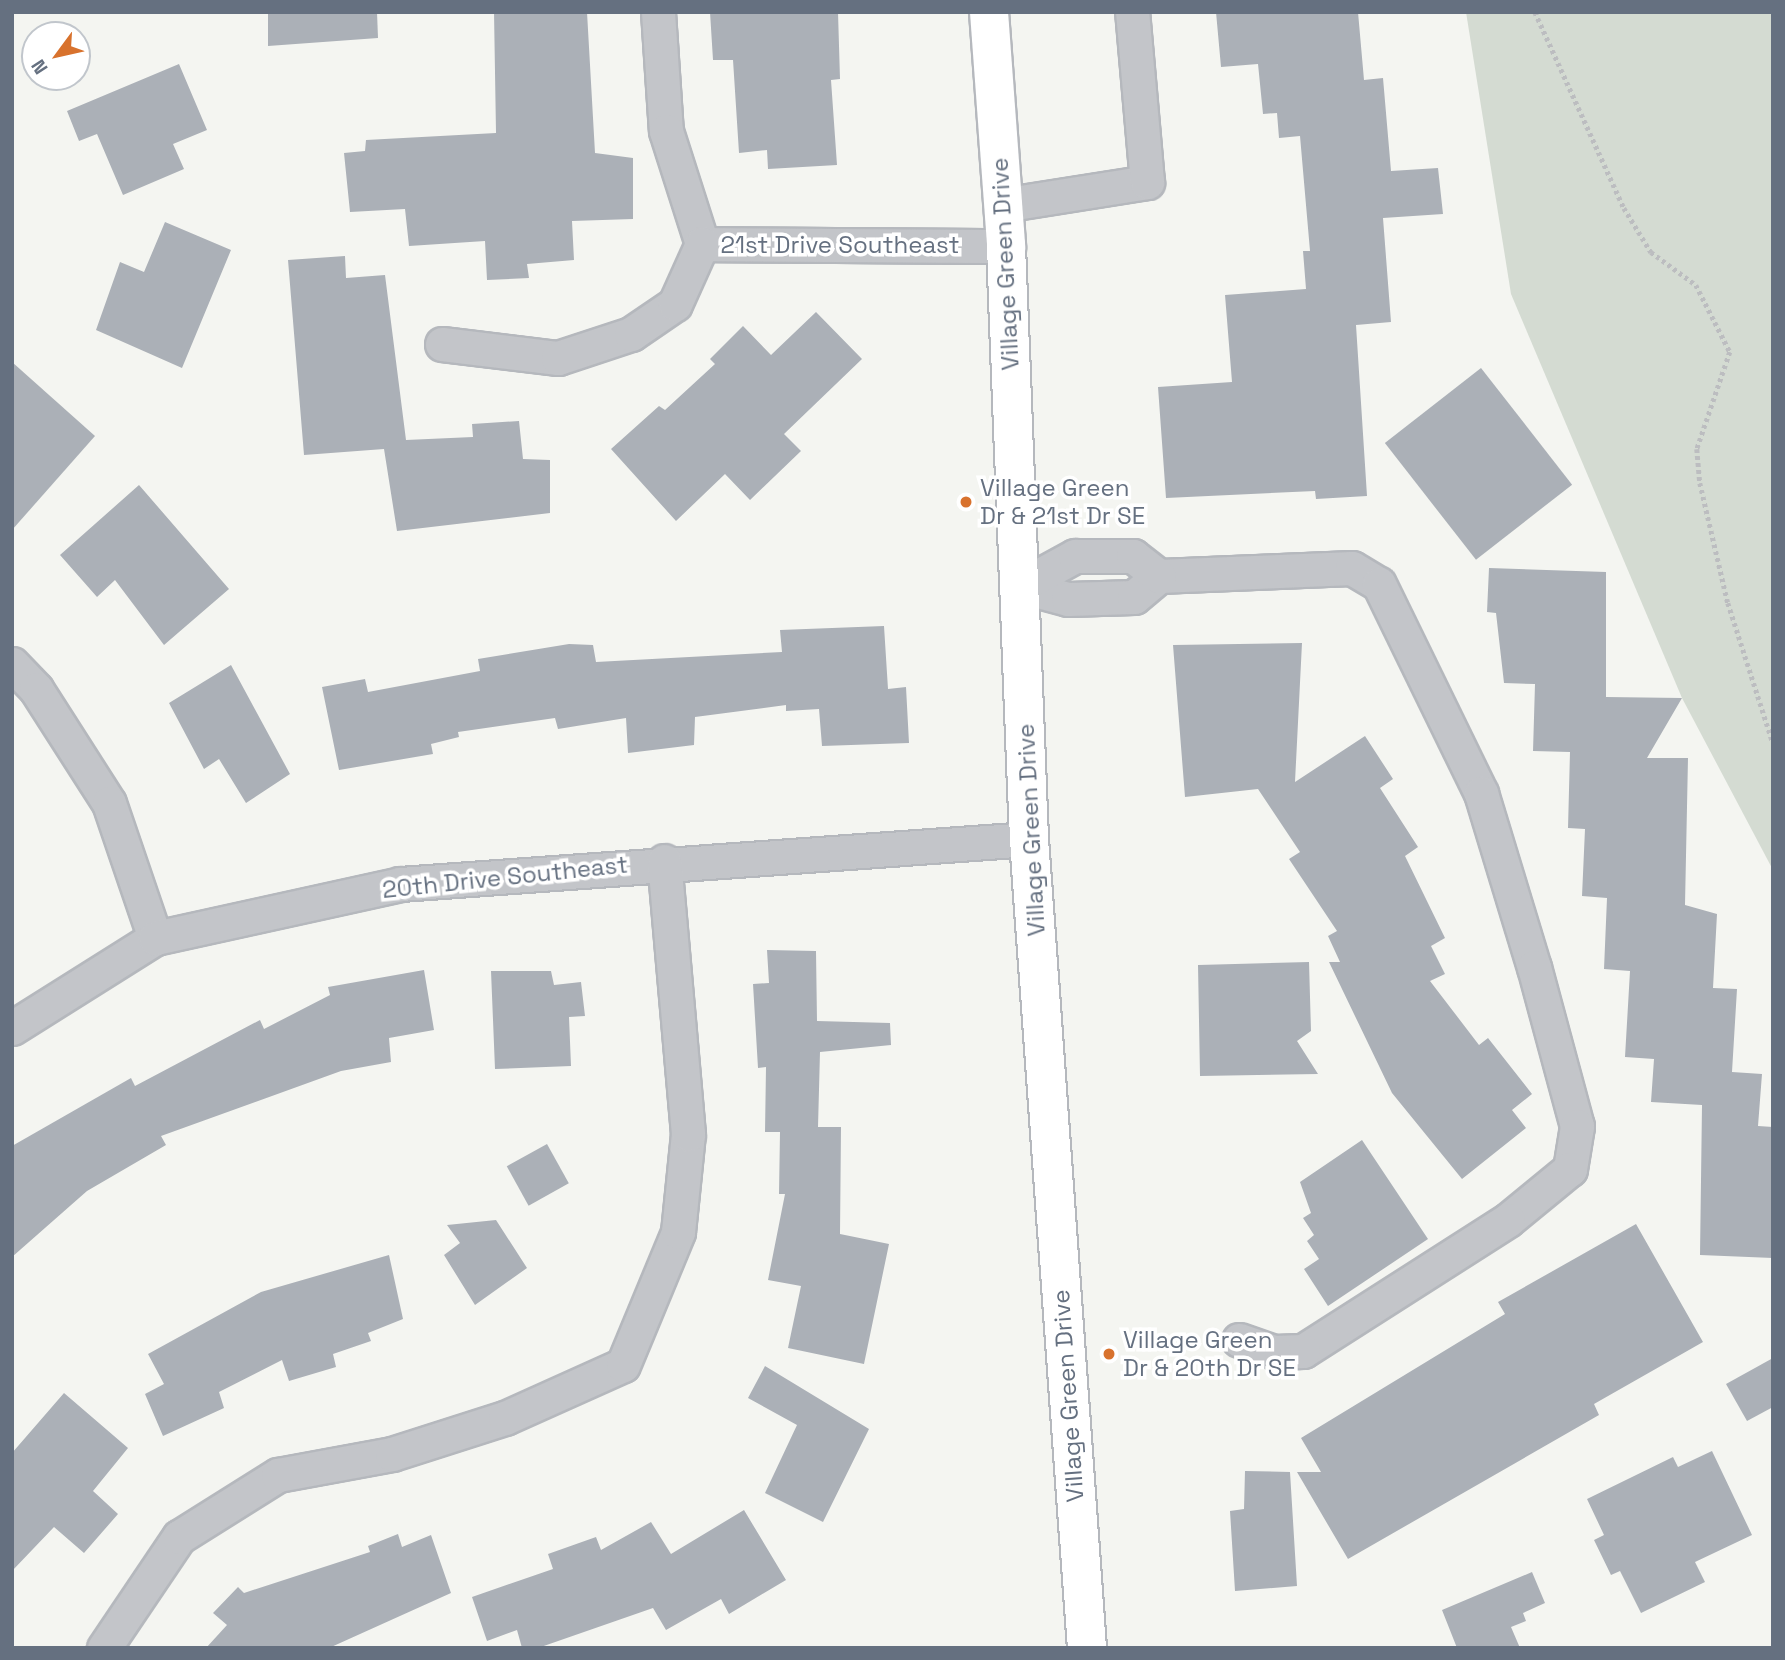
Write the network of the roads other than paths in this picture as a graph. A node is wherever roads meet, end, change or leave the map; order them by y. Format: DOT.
graph roads {
  1 [pos="658,12"];
  2 [pos="989,12"];
  3 [pos="1132,12"];
  4 [pos="1002,205"];
  5 [pos="702,244"];
  6 [pos="1006,246"];
  7 [pos="442,344"];
  8 [pos="1020,586"];
  9 [pos="12,664"];
  10 [pos="1029,839"];
  11 [pos="664,861"];
  12 [pos="155,938"];
  13 [pos="12,1028"];
  14 [pos="1239,1340"];
  15 [pos="104,1648"];
  16 [pos="1087,1648"];
  1 -- 5 [label="street, 21st Drive Southeast"];
  2 -- 4 [label="street, Village Green Drive"];
  3 -- 4 [label="street"];
  4 -- 6 [label="street, Village Green Drive"];
  5 -- 6 [label="street, 21st Drive Southeast"];
  5 -- 7 [label="street"];
  6 -- 8 [label="street, Village Green Drive"];
  8 -- 10 [label="street, Village Green Drive"];
  8 -- 14 [label="street"];
  9 -- 12 [label="street"];
  10 -- 11 [label="street, 20th Drive Southeast"];
  10 -- 16 [label="street, Village Green Drive"];
  11 -- 12 [label="street, 20th Drive Southeast"];
  11 -- 15 [label="street"];
  12 -- 13 [label="street, 20th Drive Southeast"];
}
